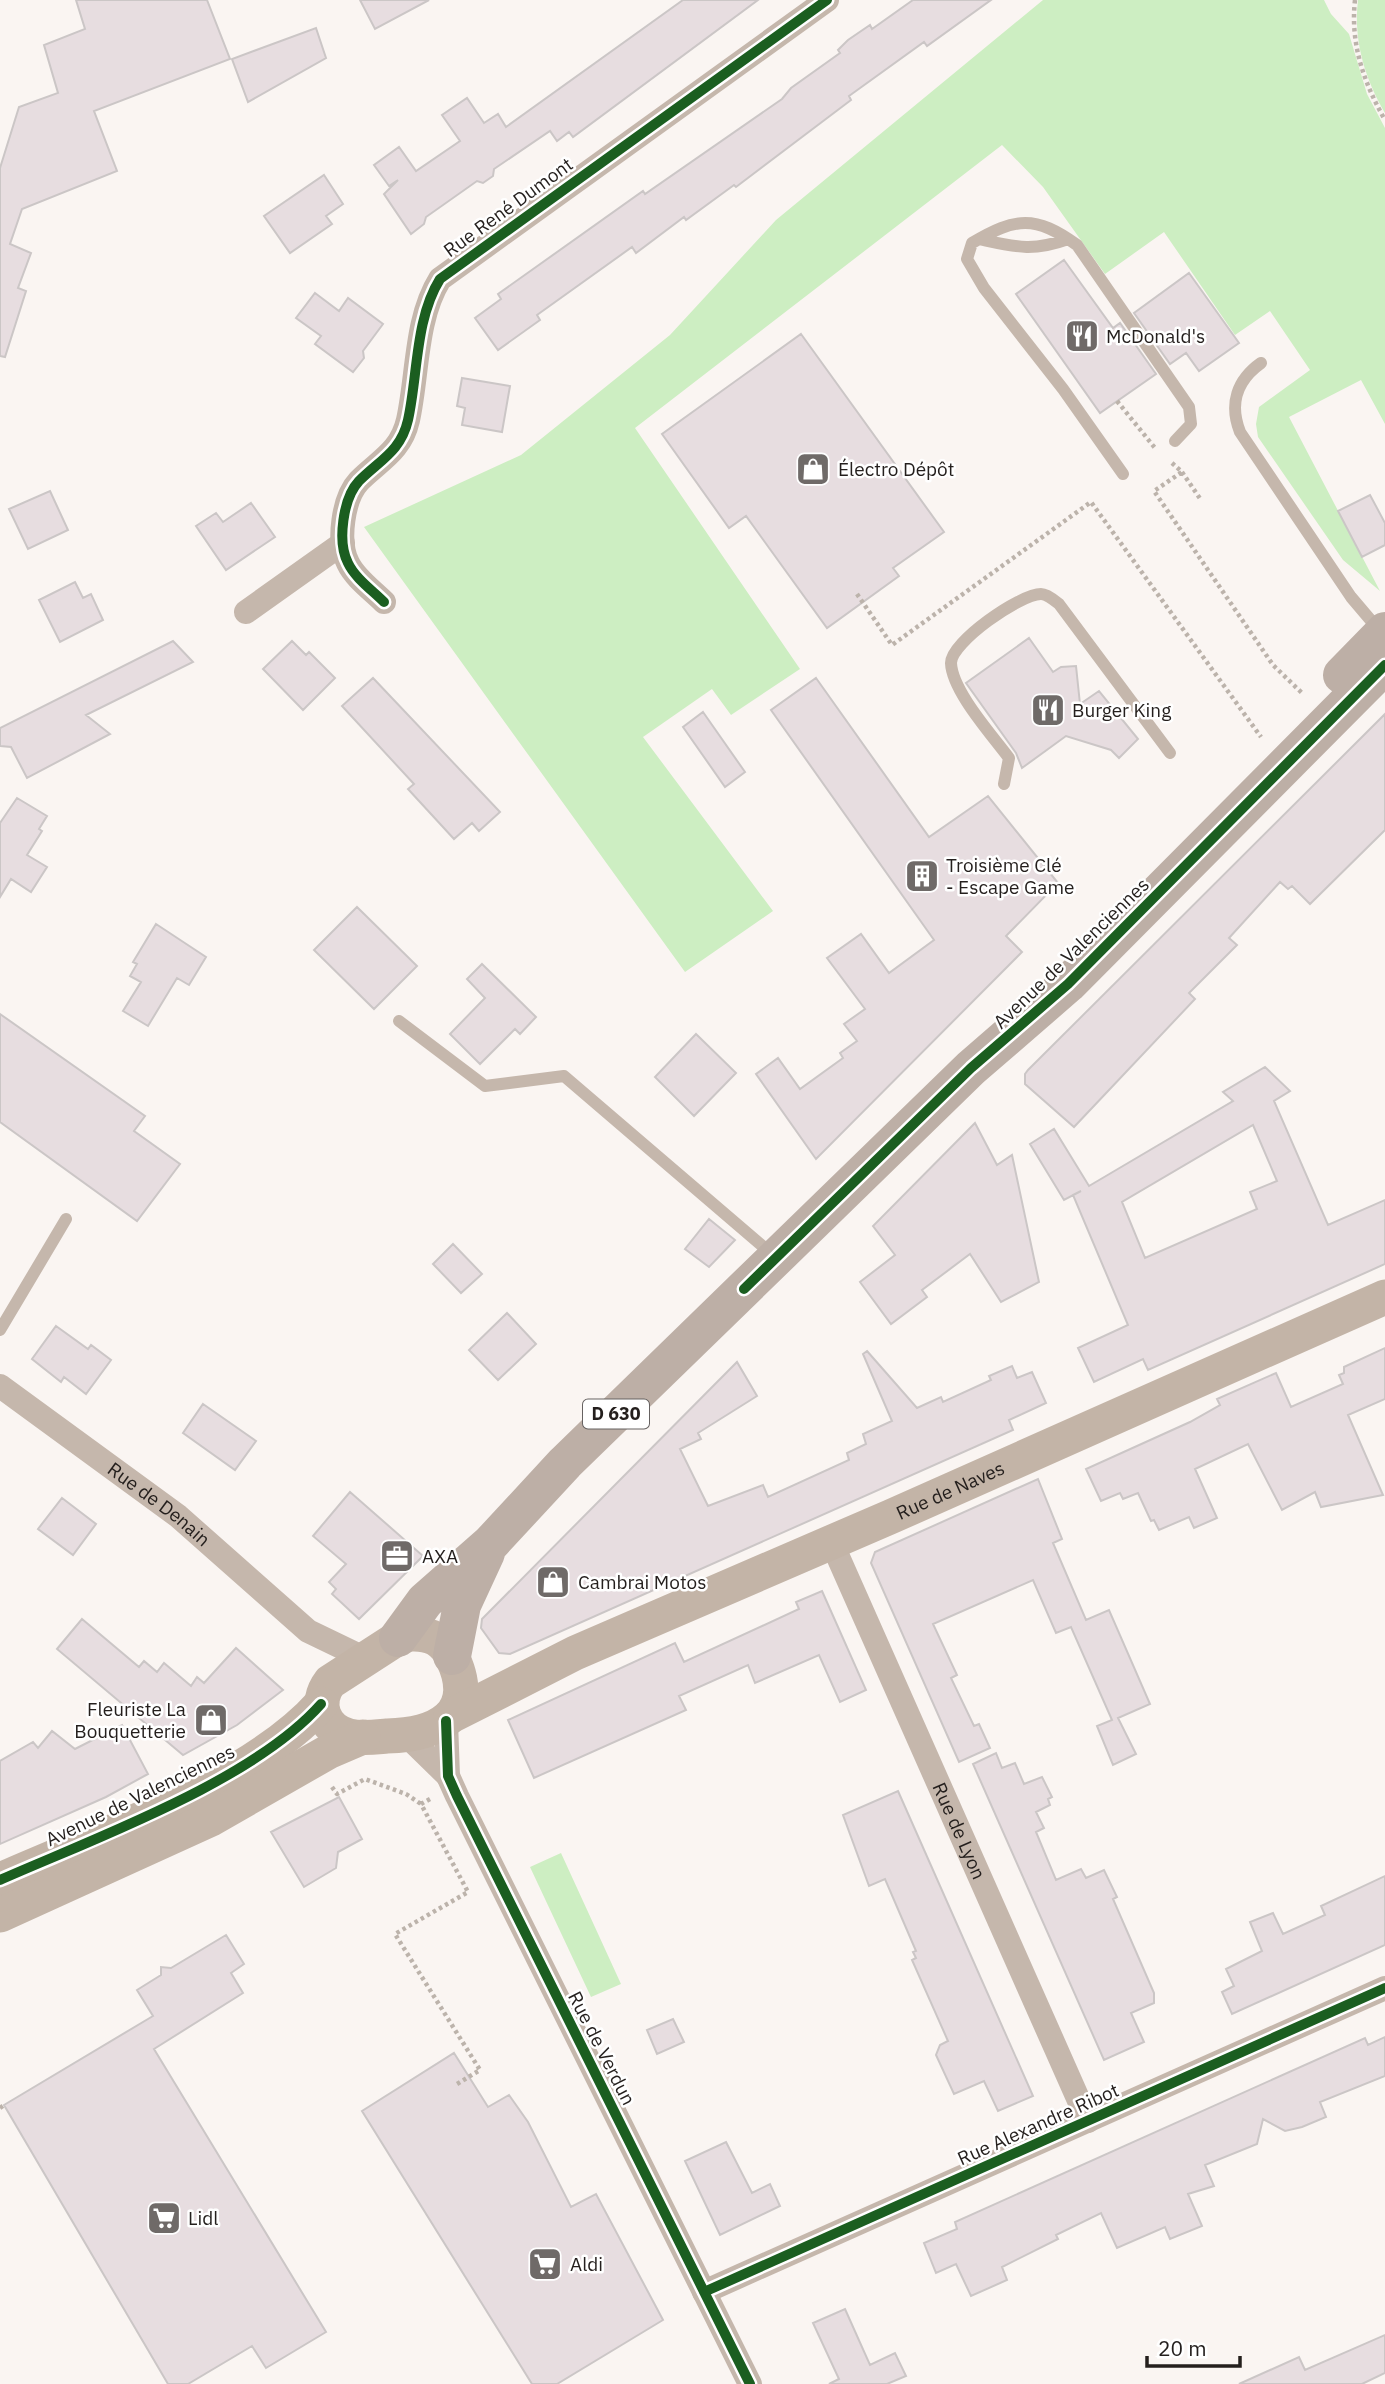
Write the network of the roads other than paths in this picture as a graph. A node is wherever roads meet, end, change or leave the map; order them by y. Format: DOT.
graph roads {
  1 [pos="827,0"];
  2 [pos="979,239"];
  3 [pos="1068,239"];
  4 [pos="1261,363"];
  5 [pos="1175,441"];
  6 [pos="1123,474"];
  7 [pos="343,543"];
  8 [pos="384,602"];
  9 [pos="246,612"];
  10 [pos="1385,641"];
  11 [pos="1170,753"];
  12 [pos="1004,784"];
  13 [pos="399,1021"];
  14 [pos="66,1219"];
  15 [pos="777,1258"];
  16 [pos="1385,1297"];
  17 [pos="0,1330"];
  18 [pos="0,1386"];
  19 [pos="831,1541"];
  20 [pos="491,1543"];
  21 [pos="308,1631"];
  22 [pos="398,1637"];
  23 [pos="364,1658"];
  24 [pos="456,1668"];
  25 [pos="515,1684"];
  26 [pos="324,1695"];
  27 [pos="448,1718"];
  28 [pos="407,1736"];
  29 [pos="363,1737"];
  30 [pos="448,1776"];
  31 [pos="8,1880"];
  32 [pos="0,1915"];
  33 [pos="1385,1988"];
  34 [pos="1088,2120"];
  35 [pos="704,2292"];
  36 [pos="750,2384"];
  1 -- 7 [label="street, Rue René Dumont"];
  2 -- 3 [label="lane"];
  2 -- 3 [label="lane"];
  2 -- 6 [label="lane"];
  3 -- 5 [label="lane"];
  4 -- 10 [label="lane"];
  7 -- 8 [label="street"];
  7 -- 9 [label="street"];
  10 -- 15 [label="main road, Avenue de Valenciennes / D 630"];
  11 -- 12 [label="lane"];
  13 -- 15 [label="lane"];
  14 -- 17 [label="lane"];
  15 -- 20 [label="main road, Avenue de Valenciennes / D 630"];
  16 -- 19 [label="main road, Rue de Naves"];
  18 -- 21 [label="street, Rue de Denain"];
  19 -- 25 [label="main road, Rue de Naves"];
  19 -- 34 [label="street, Rue de Lyon"];
  20 -- 22 [label="main road, Avenue de Valenciennes / D 630"];
  20 -- 24 [label="main road, Avenue de Valenciennes / D 630"];
  21 -- 23 [label="street, Rue de Denain"];
  21 -- 26 [label="street, Rue de Denain"];
  22 -- 23 [label="main road"];
  22 -- 24 [label="main road"];
  23 -- 26 [label="main road"];
  24 -- 25 [label="main road, Rue de Naves"];
  24 -- 27 [label="main road"];
  25 -- 27 [label="main road, Rue de Naves"];
  26 -- 29 [label="main road"];
  26 -- 31 [label="main road, Avenue de Valenciennes"];
  27 -- 28 [label="main road"];
  27 -- 30 [label="street, Rue de Verdun"];
  28 -- 29 [label="main road"];
  28 -- 30 [label="street, Rue de Verdun"];
  29 -- 32 [label="main road"];
  30 -- 35 [label="street, Rue de Verdun"];
  33 -- 34 [label="street, Rue Alexandre Ribot"];
  34 -- 35 [label="street, Rue Alexandre Ribot"];
  35 -- 36 [label="street, Rue de Verdun"];
}
